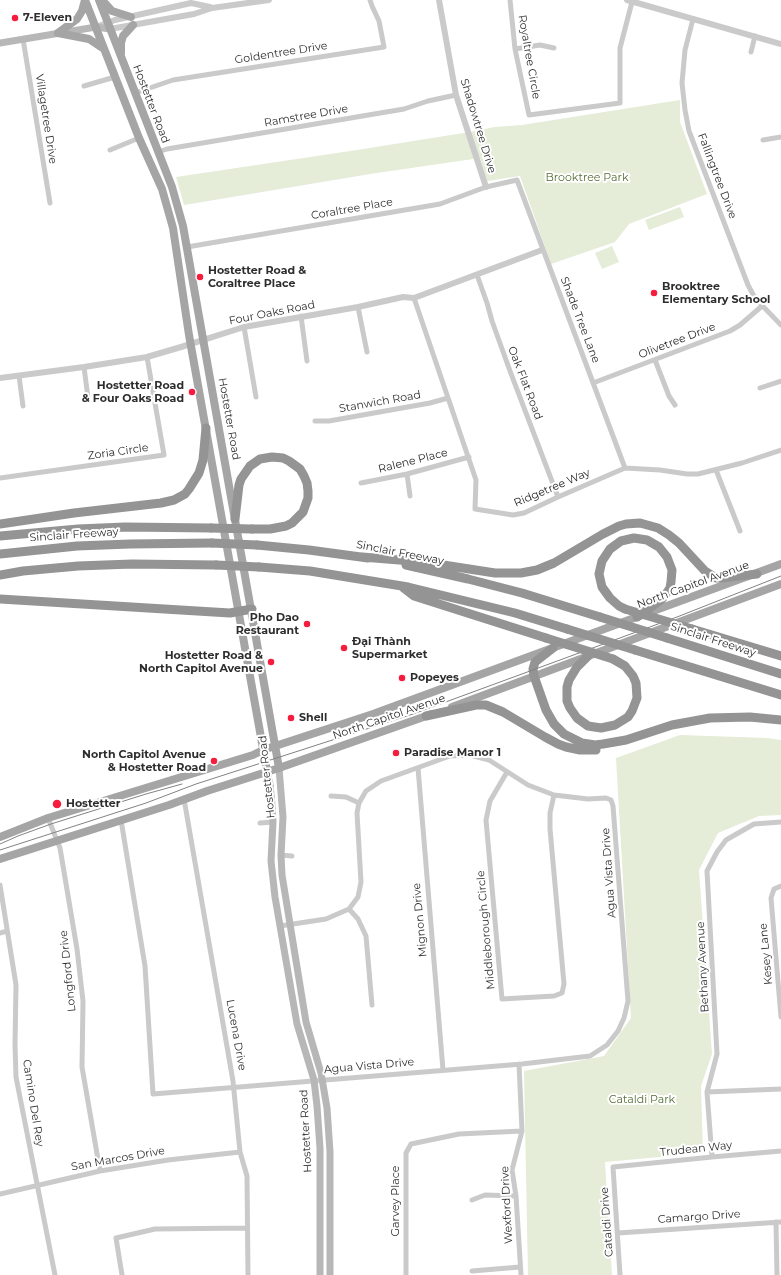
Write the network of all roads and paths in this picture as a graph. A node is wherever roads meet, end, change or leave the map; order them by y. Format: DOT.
graph roads {
  1 [pos="85,0"];
  2 [pos="100,0"];
  3 [pos="269,0"];
  4 [pos="370,0"];
  5 [pos="439,0"];
  6 [pos="510,0"];
  7 [pos="629,1"];
  8 [pos="212,8"];
  9 [pos="693,19"];
  10 [pos="132,21"];
  11 [pos="109,25"];
  12 [pos="96,27"];
  13 [pos="58,33"];
  14 [pos="755,36"];
  15 [pos="23,40"];
  16 [pos="0,43"];
  17 [pos="781,44"];
  18 [pos="554,48"];
  19 [pos="515,49"];
  20 [pos="104,50"];
  21 [pos="751,52"];
  22 [pos="121,57"];
  23 [pos="115,77"];
  24 [pos="84,86"];
  25 [pos="135,93"];
  26 [pos="456,94"];
  27 [pos="781,137"];
  28 [pos="139,138"];
  29 [pos="763,140"];
  30 [pos="110,150"];
  31 [pos="158,152"];
  32 [pos="517,180"];
  33 [pos="486,187"];
  34 [pos="50,202"];
  35 [pos="187,247"];
  36 [pos="542,250"];
  37 [pos="477,275"];
  38 [pos="414,298"];
  39 [pos="762,306"];
  40 [pos="358,307"];
  41 [pos="301,316"];
  42 [pos="781,325"];
  43 [pos="244,327"];
  44 [pos="203,340"];
  45 [pos="191,344"];
  46 [pos="368,352"];
  47 [pos="147,357"];
  48 [pos="655,360"];
  49 [pos="308,361"];
  50 [pos="84,367"];
  51 [pos="19,376"];
  52 [pos="0,378"];
  53 [pos="781,381"];
  54 [pos="593,383"];
  55 [pos="760,388"];
  56 [pos="256,396"];
  57 [pos="88,398"];
  58 [pos="448,398"];
  59 [pos="676,405"];
  60 [pos="23,406"];
  61 [pos="316,421"];
  62 [pos="206,428"];
  63 [pos="781,450"];
  64 [pos="469,458"];
  65 [pos="624,468"];
  66 [pos="716,470"];
  67 [pos="407,474"];
  68 [pos="0,478"];
  69 [pos="361,483"];
  70 [pos="410,496"];
  71 [pos="558,497"];
  72 [pos="235,519"];
  73 [pos="0,524"];
  74 [pos="740,531"];
  75 [pos="0,536"];
  76 [pos="0,554"];
  77 [pos="362,557"];
  78 [pos="781,564"];
  79 [pos="757,574"];
  80 [pos="0,575"];
  81 [pos="781,584"];
  82 [pos="400,586"];
  83 [pos="0,599"];
  84 [pos="252,609"];
  85 [pos="239,612"];
  86 [pos="637,616"];
  87 [pos="553,648"];
  88 [pos="588,656"];
  89 [pos="781,656"];
  90 [pos="781,674"];
  91 [pos="534,676"];
  92 [pos="781,695"];
  93 [pos="426,716"];
  94 [pos="781,720"];
  95 [pos="626,740"];
  96 [pos="276,746"];
  97 [pos="263,750"];
  98 [pos="279,768"];
  99 [pos="418,768"];
  100 [pos="267,771"];
  101 [pos="507,772"];
  102 [pos="554,795"];
  103 [pos="331,796"];
  104 [pos="184,799"];
  105 [pos="359,803"];
  106 [pos="48,818"];
  107 [pos="121,820"];
  108 [pos="273,822"];
  109 [pos="781,822"];
  110 [pos="260,823"];
  111 [pos="0,837"];
  112 [pos="57,841"];
  113 [pos="281,855"];
  114 [pos="292,856"];
  115 [pos="0,859"];
  116 [pos="0,884"];
  117 [pos="781,886"];
  118 [pos="349,909"];
  119 [pos="290,925"];
  120 [pos="280,926"];
  121 [pos="8,931"];
  122 [pos="0,933"];
  123 [pos="372,1005"];
  124 [pos="781,1017"];
  125 [pos="519,1064"];
  126 [pos="443,1070"];
  127 [pos="314,1080"];
  128 [pos="323,1080"];
  129 [pos="235,1088"];
  130 [pos="781,1089"];
  131 [pos="708,1092"];
  132 [pos="522,1130"];
  133 [pos="781,1151"];
  134 [pos="240,1152"];
  135 [pos="712,1157"];
  136 [pos="613,1167"];
  137 [pos="100,1171"];
  138 [pos="37,1185"];
  139 [pos="0,1194"];
  140 [pos="516,1196"];
  141 [pos="472,1200"];
  142 [pos="779,1222"];
  143 [pos="247,1228"];
  144 [pos="618,1233"];
  145 [pos="520,1267"];
  146 [pos="472,1271"];
  147 [pos="55,1275"];
  148 [pos="122,1275"];
  149 [pos="248,1275"];
  150 [pos="320,1275"];
  151 [pos="330,1275"];
  152 [pos="406,1275"];
  153 [pos="520,1275"];
  154 [pos="620,1275"];
  155 [pos="777,1275"];
  1 -- 12 [label="main road, Hostetter Road"];
  1 -- 13 [label="main road"];
  2 -- 10 [label="main road"];
  2 -- 11 [label="main road, Hostetter Road"];
  3 -- 8 [label="street"];
  4 -- 25 [label="street, Goldentree Drive"];
  5 -- 26 [label="street, Shadowtree Drive"];
  6 -- 19 [label="street, Royaltree Circle"];
  7 -- 9 [label="street"];
  7 -- 19 [label="street, Royaltree Circle"];
  8 -- 10 [label="street"];
  8 -- 10 [label="street"];
  9 -- 14 [label="street"];
  9 -- 39 [label="street, Fallingtree Drive"];
  10 -- 11 [label="street"];
  10 -- 22 [label="main road"];
  11 -- 12 [label="main road"];
  11 -- 22 [label="main road, Hostetter Road"];
  12 -- 13 [label="main road"];
  12 -- 20 [label="main road, Hostetter Road"];
  13 -- 15 [label="main road"];
  13 -- 20 [label="main road"];
  14 -- 17 [label="street"];
  14 -- 21 [label="street"];
  15 -- 16 [label="main road"];
  15 -- 34 [label="street, Villagetree Drive"];
  18 -- 19 [label="street"];
  20 -- 23 [label="main road, Hostetter Road"];
  22 -- 25 [label="main road, Hostetter Road"];
  23 -- 24 [label="street"];
  23 -- 28 [label="main road, Hostetter Road"];
  25 -- 31 [label="main road, Hostetter Road"];
  26 -- 31 [label="street, Ramstree Drive"];
  26 -- 33 [label="street, Shadowtree Drive"];
  27 -- 29 [label="street"];
  28 -- 30 [label="street"];
  28 -- 45 [label="main road, Hostetter Road"];
  31 -- 35 [label="main road, Hostetter Road"];
  32 -- 33 [label="street, Coraltree Place"];
  32 -- 36 [label="street, Shade Tree Lane"];
  33 -- 35 [label="street, Coraltree Place"];
  35 -- 44 [label="main road, Hostetter Road"];
  36 -- 37 [label="street, Four Oaks Road"];
  36 -- 54 [label="street, Shade Tree Lane"];
  37 -- 38 [label="street, Four Oaks Road"];
  37 -- 71 [label="street, Oak Flat Road"];
  38 -- 40 [label="street, Four Oaks Road"];
  38 -- 58 [label="street, Ridgetree Way"];
  39 -- 42 [label="street, Fallingtree Drive"];
  39 -- 48 [label="street, Olivetree Drive"];
  40 -- 41 [label="street, Four Oaks Road"];
  40 -- 46 [label="street"];
  41 -- 43 [label="street, Four Oaks Road"];
  41 -- 49 [label="street"];
  43 -- 44 [label="street, Four Oaks Road"];
  43 -- 56 [label="street"];
  44 -- 45 [label="street, Four Oaks Road"];
  44 -- 72 [label="main road, Hostetter Road"];
  45 -- 47 [label="street, Four Oaks Road"];
  45 -- 62 [label="main road, Hostetter Road"];
  47 -- 50 [label="street, Four Oaks Road"];
  47 -- 68 [label="street, Zoria Circle"];
  48 -- 54 [label="street, Olivetree Drive"];
  48 -- 59 [label="street"];
  50 -- 51 [label="street, Four Oaks Road"];
  50 -- 57 [label="street"];
  51 -- 52 [label="street, Four Oaks Road"];
  51 -- 60 [label="street"];
  53 -- 55 [label="street"];
  54 -- 65 [label="street, Shade Tree Lane"];
  58 -- 61 [label="street, Stanwich Road"];
  58 -- 64 [label="street, Ridgetree Way"];
  62 -- 73 [label="highway"];
  62 -- 85 [label="main road, Hostetter Road"];
  63 -- 66 [label="street, Ridgetree Way"];
  64 -- 67 [label="street, Ralene Place"];
  64 -- 71 [label="street, Ridgetree Way"];
  65 -- 66 [label="street, Ridgetree Way"];
  65 -- 71 [label="street, Ridgetree Way"];
  66 -- 74 [label="street"];
  67 -- 69 [label="street, Ralene Place"];
  67 -- 70 [label="street"];
  72 -- 75 [label="highway, bridge"];
  72 -- 84 [label="main road, Hostetter Road"];
  76 -- 77 [label="highway, Sinclair Freeway, bridge"];
  77 -- 79 [label="highway"];
  77 -- 90 [label="highway, Sinclair Freeway, bridge"];
  78 -- 79 [label="main road, North Capitol Avenue"];
  79 -- 86 [label="main road, North Capitol Avenue"];
  80 -- 82 [label="highway, bridge"];
  81 -- 88 [label="main road, North Capitol Avenue"];
  82 -- 88 [label="highway, bridge"];
  82 -- 92 [label="highway, bridge"];
  83 -- 85 [label="highway"];
  84 -- 85 [label="highway"];
  84 -- 96 [label="main road, Hostetter Road"];
  85 -- 97 [label="main road, Hostetter Road"];
  86 -- 87 [label="main road, North Capitol Avenue"];
  86 -- 89 [label="highway, bridge"];
  87 -- 91 [label="highway"];
  87 -- 96 [label="main road, North Capitol Avenue"];
  88 -- 91 [label="main road, North Capitol Avenue"];
  91 -- 93 [label="main road, North Capitol Avenue"];
  91 -- 95 [label="highway"];
  93 -- 95 [label="highway"];
  93 -- 98 [label="main road, North Capitol Avenue"];
  94 -- 95 [label="highway"];
  96 -- 97 [label="main road, North Capitol Avenue"];
  96 -- 98 [label="main road, Hostetter Road"];
  97 -- 100 [label="main road, Hostetter Road"];
  97 -- 106 [label="main road, North Capitol Avenue"];
  98 -- 100 [label="main road, North Capitol Avenue"];
  98 -- 113 [label="main road, Hostetter Road"];
  99 -- 101 [label="street"];
  99 -- 105 [label="street"];
  99 -- 126 [label="street, Mignon Drive"];
  100 -- 104 [label="main road, North Capitol Avenue"];
  100 -- 108 [label="main road, Hostetter Road"];
  101 -- 102 [label="street"];
  101 -- 102 [label="street, Middleborough Circle"];
  102 -- 125 [label="street, Agua Vista Drive"];
  103 -- 105 [label="street"];
  104 -- 107 [label="main road, North Capitol Avenue"];
  104 -- 129 [label="street, Lucena Drive"];
  105 -- 118 [label="street"];
  106 -- 111 [label="main road, North Capitol Avenue"];
  106 -- 112 [label="street, Longford Drive"];
  107 -- 112 [label="main road, North Capitol Avenue"];
  107 -- 129 [label="street, Agua Vista Drive"];
  108 -- 110 [label="street, Hostetter Road"];
  108 -- 120 [label="main road, Hostetter Road"];
  109 -- 131 [label="street, Bethany Avenue"];
  112 -- 115 [label="main road, North Capitol Avenue"];
  112 -- 137 [label="street, Longford Drive"];
  113 -- 114 [label="street"];
  113 -- 119 [label="main road, Hostetter Road"];
  116 -- 121 [label="street, Camino Del Rey"];
  117 -- 124 [label="street, Kesey Lane"];
  118 -- 119 [label="street"];
  118 -- 123 [label="street"];
  119 -- 120 [label="street"];
  119 -- 128 [label="main road, Hostetter Road"];
  120 -- 127 [label="main road, Hostetter Road"];
  121 -- 122 [label="street"];
  121 -- 138 [label="street, Camino Del Rey"];
  125 -- 126 [label="street, Agua Vista Drive"];
  125 -- 132 [label="street, Wexford Drive"];
  126 -- 128 [label="street, Agua Vista Drive"];
  127 -- 128 [label="street, Agua Vista Drive"];
  127 -- 129 [label="street, Agua Vista Drive"];
  127 -- 150 [label="main road, Hostetter Road"];
  128 -- 151 [label="main road, Hostetter Road"];
  129 -- 134 [label="street, Lucena Drive"];
  130 -- 131 [label="street"];
  131 -- 135 [label="street, Bethany Avenue"];
  132 -- 140 [label="street, Wexford Drive"];
  132 -- 152 [label="street, Garvey Place"];
  133 -- 135 [label="street, Trudean Way"];
  134 -- 137 [label="street, San Marcos Drive"];
  134 -- 143 [label="street, Lucena Drive"];
  135 -- 136 [label="street, Trudean Way"];
  136 -- 144 [label="street, Cataldi Drive"];
  137 -- 138 [label="street, San Marcos Drive"];
  138 -- 139 [label="street, San Marcos Drive"];
  138 -- 147 [label="street, Camino Del Rey"];
  140 -- 141 [label="street"];
  140 -- 145 [label="street, Wexford Drive"];
  142 -- 144 [label="street, Camargo Drive"];
  142 -- 155 [label="street"];
  143 -- 148 [label="street"];
  143 -- 149 [label="street, Lucena Drive"];
  144 -- 154 [label="street, Cataldi Drive"];
  145 -- 146 [label="street"];
  145 -- 153 [label="street, Wexford Drive"];
}
